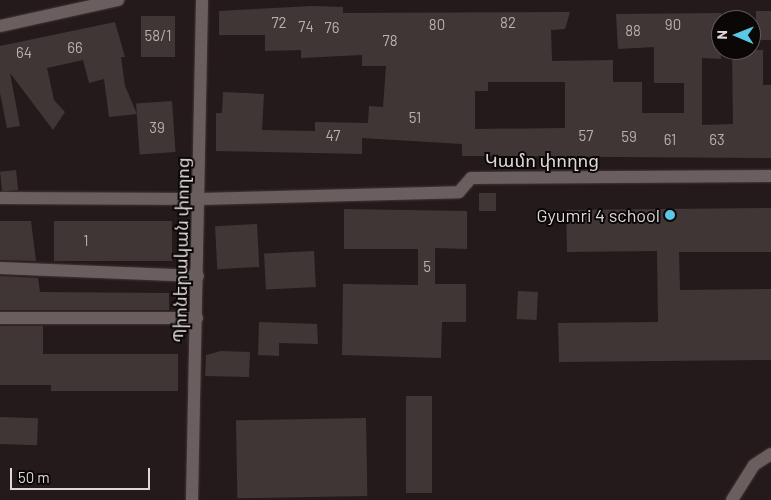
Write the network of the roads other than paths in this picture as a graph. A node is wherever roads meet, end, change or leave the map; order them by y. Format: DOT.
graph roads {
  1 [pos="118,0"];
  2 [pos="202,0"];
  3 [pos="0,26"];
  4 [pos="771,176"];
  5 [pos="0,198"];
  6 [pos="200,199"];
  7 [pos="0,268"];
  8 [pos="198,276"];
  9 [pos="0,318"];
  10 [pos="197,318"];
  11 [pos="771,454"];
  12 [pos="192,500"];
  13 [pos="732,500"];
  1 -- 3 [label="street"];
  2 -- 6 [label="street, Պիոներական փողոց"];
  4 -- 6 [label="street, Կամո փողոց"];
  5 -- 6 [label="street, Կամո փողոց"];
  6 -- 8 [label="street, Պիոներական փողոց"];
  7 -- 8 [label="street"];
  8 -- 10 [label="street, Պիոներական փողոց"];
  9 -- 10 [label="street"];
  10 -- 12 [label="street, Պիոներական փողոց"];
  11 -- 13 [label="street"];
}
